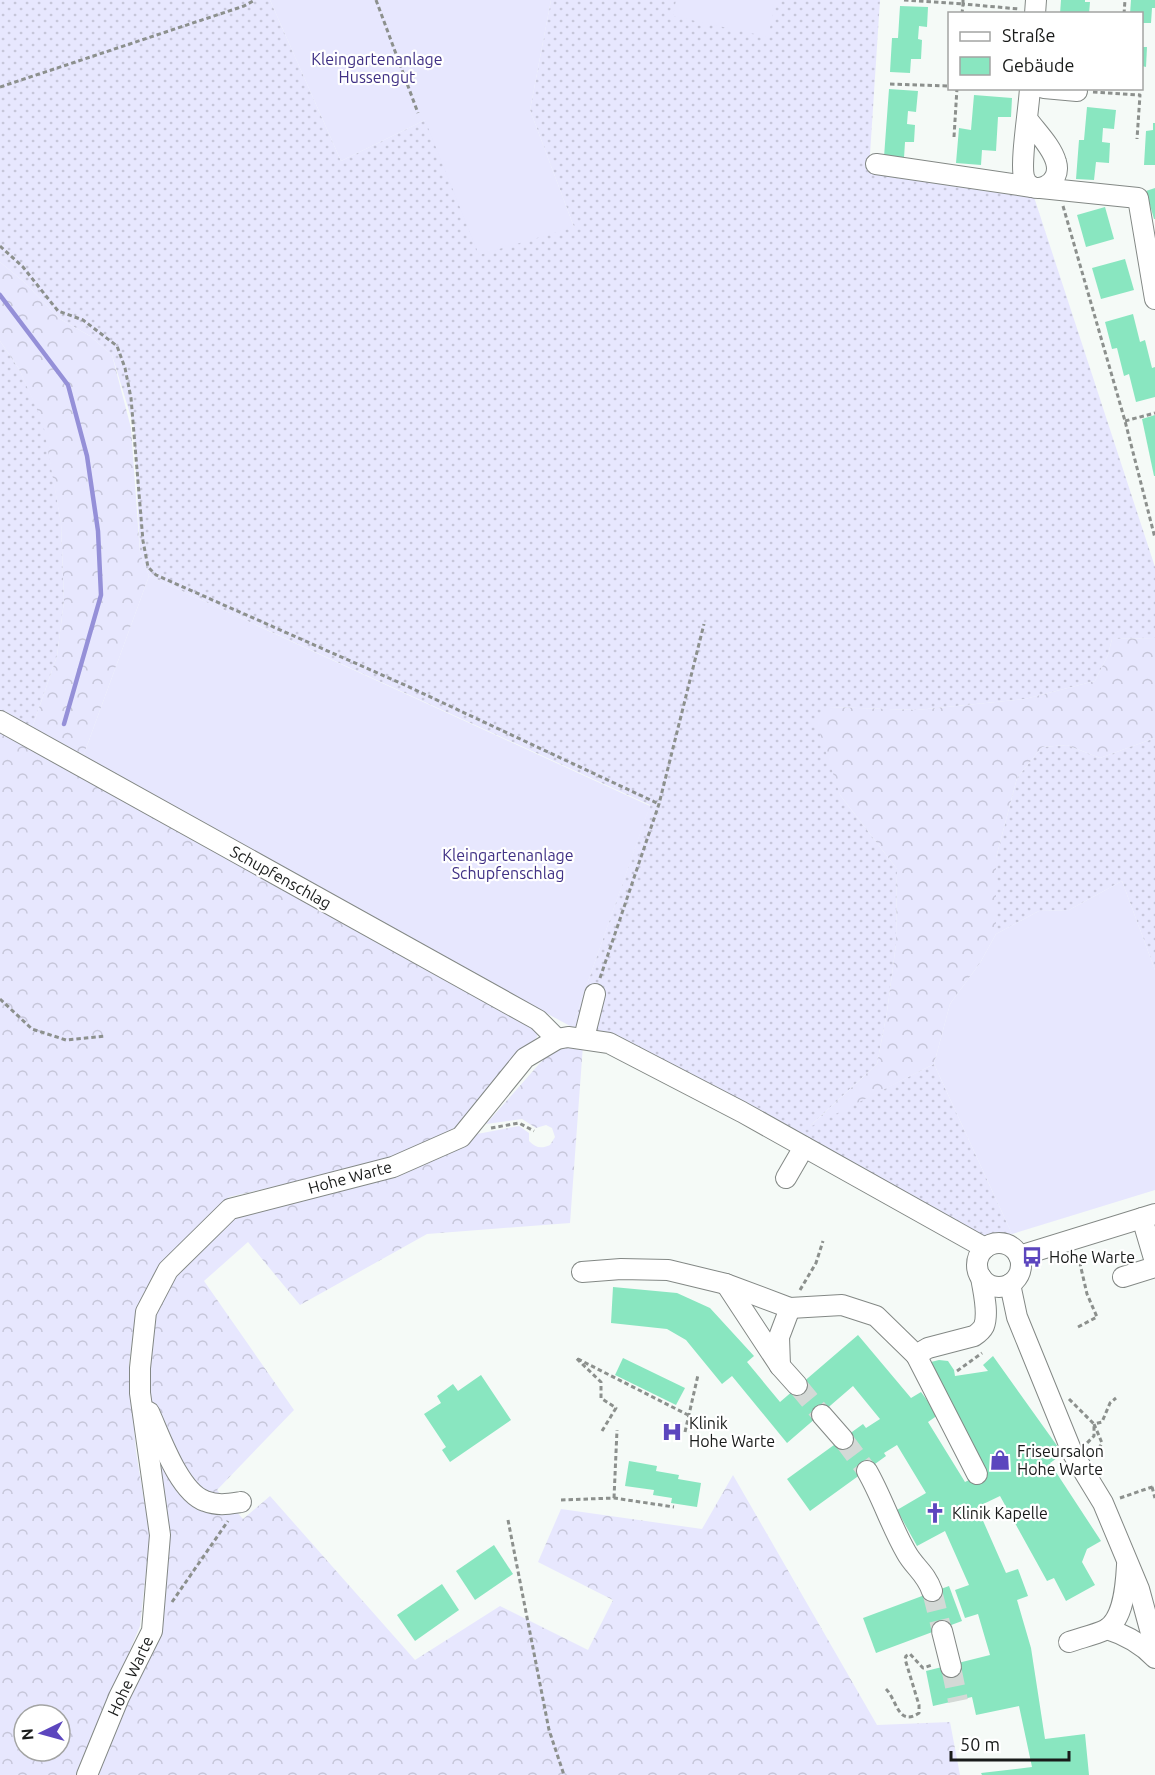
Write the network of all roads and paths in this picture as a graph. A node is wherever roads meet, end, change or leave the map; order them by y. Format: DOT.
graph roads {
  1 [pos="255,0"];
  2 [pos="376,0"];
  3 [pos="904,0"];
  4 [pos="963,2"];
  5 [pos="1035,8"];
  6 [pos="890,84"];
  7 [pos="948,86"];
  8 [pos="0,87"];
  9 [pos="957,90"];
  10 [pos="1030,90"];
  11 [pos="1066,90"];
  12 [pos="1077,91"];
  13 [pos="418,113"];
  14 [pos="1028,120"];
  15 [pos="954,137"];
  16 [pos="1137,139"];
  17 [pos="876,164"];
  18 [pos="1044,188"];
  19 [pos="0,246"];
  20 [pos="1155,299"];
  21 [pos="1155,413"];
  22 [pos="1125,421"];
  23 [pos="1155,538"];
  24 [pos="704,624"];
  25 [pos="0,721"];
  26 [pos="659,804"];
  27 [pos="595,994"];
  28 [pos="0,999"];
  29 [pos="106,1036"];
  30 [pos="584,1038"];
  31 [pos="557,1039"];
  32 [pos="534,1131"];
  33 [pos="464,1133"];
  34 [pos="804,1146"];
  35 [pos="786,1178"];
  36 [pos="1148,1216"];
  37 [pos="823,1241"];
  38 [pos="985,1248"];
  39 [pos="1078,1255"];
  40 [pos="1019,1256"];
  41 [pos="1155,1262"];
  42 [pos="1155,1267"];
  43 [pos="582,1272"];
  44 [pos="981,1277"];
  45 [pos="1123,1277"];
  46 [pos="726,1284"];
  47 [pos="1010,1284"];
  48 [pos="790,1308"];
  49 [pos="1078,1327"];
  50 [pos="916,1355"];
  51 [pos="780,1366"];
  52 [pos="698,1375"];
  53 [pos="797,1385"];
  54 [pos="140,1393"];
  55 [pos="1116,1398"];
  56 [pos="822,1414"];
  57 [pos="688,1415"];
  58 [pos="617,1430"];
  59 [pos="602,1431"];
  60 [pos="685,1432"];
  61 [pos="843,1438"];
  62 [pos="1080,1468"];
  63 [pos="867,1471"];
  64 [pos="977,1474"];
  65 [pos="1153,1487"];
  66 [pos="614,1498"];
  67 [pos="1155,1498"];
  68 [pos="561,1500"];
  69 [pos="241,1502"];
  70 [pos="1103,1503"];
  71 [pos="674,1507"];
  72 [pos="508,1520"];
  73 [pos="1127,1562"];
  74 [pos="932,1591"];
  75 [pos="171,1603"];
  76 [pos="1107,1629"];
  77 [pos="942,1631"];
  78 [pos="1069,1642"];
  79 [pos="1155,1648"];
  80 [pos="1155,1658"];
  81 [pos="951,1667"];
  82 [pos="923,1668"];
  83 [pos="885,1689"];
  84 [pos="87,1775"];
  85 [pos="564,1775"];
  1 -- 8 [label="path"];
  2 -- 13 [label="path"];
  3 -- 4 [label="path"];
  4 -- 5 [label="path"];
  6 -- 7 [label="path"];
  9 -- 15 [label="path"];
  10 -- 14 [label="street"];
  11 -- 12 [label="street"];
  12 -- 16 [label="path"];
  14 -- 18 [label="street"];
  14 -- 18 [label="street"];
  17 -- 18 [label="street"];
  18 -- 20 [label="street"];
  18 -- 22 [label="path"];
  19 -- 26 [label="path"];
  21 -- 22 [label="path"];
  22 -- 23 [label="path"];
  24 -- 26 [label="path"];
  25 -- 31 [label="street, Schupfenschlag"];
  26 -- 27 [label="path"];
  27 -- 30 [label="street"];
  28 -- 29 [label="path"];
  30 -- 31 [label="street, Hohe Warte"];
  30 -- 34 [label="street, Hohe Warte"];
  31 -- 33 [label="street, Hohe Warte"];
  32 -- 33 [label="path"];
  33 -- 54 [label="street, Hohe Warte"];
  34 -- 35 [label="street"];
  34 -- 38 [label="street, Hohe Warte"];
  36 -- 40 [label="street"];
  36 -- 41 [label="street"];
  37 -- 48 [label="path"];
  38 -- 40 [label="street, Hohe Warte"];
  38 -- 44 [label="street"];
  39 -- 49 [label="path"];
  40 -- 47 [label="street"];
  42 -- 45 [label="street"];
  43 -- 46 [label="street"];
  44 -- 47 [label="street"];
  44 -- 50 [label="street"];
  46 -- 48 [label="street"];
  46 -- 51 [label="street"];
  47 -- 62 [label="street"];
  48 -- 50 [label="street"];
  48 -- 51 [label="street"];
  50 -- 64 [label="street"];
  51 -- 53 [label="street"];
  52 -- 57 [label="path"];
  54 -- 69 [label="street"];
  54 -- 84 [label="street, Hohe Warte"];
  55 -- 62 [label="path"];
  56 -- 61 [label="street"];
  57 -- 59 [label="path"];
  57 -- 60 [label="path"];
  58 -- 66 [label="path"];
  62 -- 70 [label="street"];
  63 -- 74 [label="street"];
  65 -- 67 [label="path"];
  65 -- 70 [label="path"];
  66 -- 68 [label="path"];
  66 -- 71 [label="path"];
  69 -- 75 [label="path"];
  70 -- 73 [label="street"];
  72 -- 85 [label="path"];
  73 -- 76 [label="street"];
  73 -- 79 [label="street"];
  76 -- 78 [label="street"];
  76 -- 80 [label="street"];
  77 -- 81 [label="street"];
  82 -- 83 [label="path"];
}
